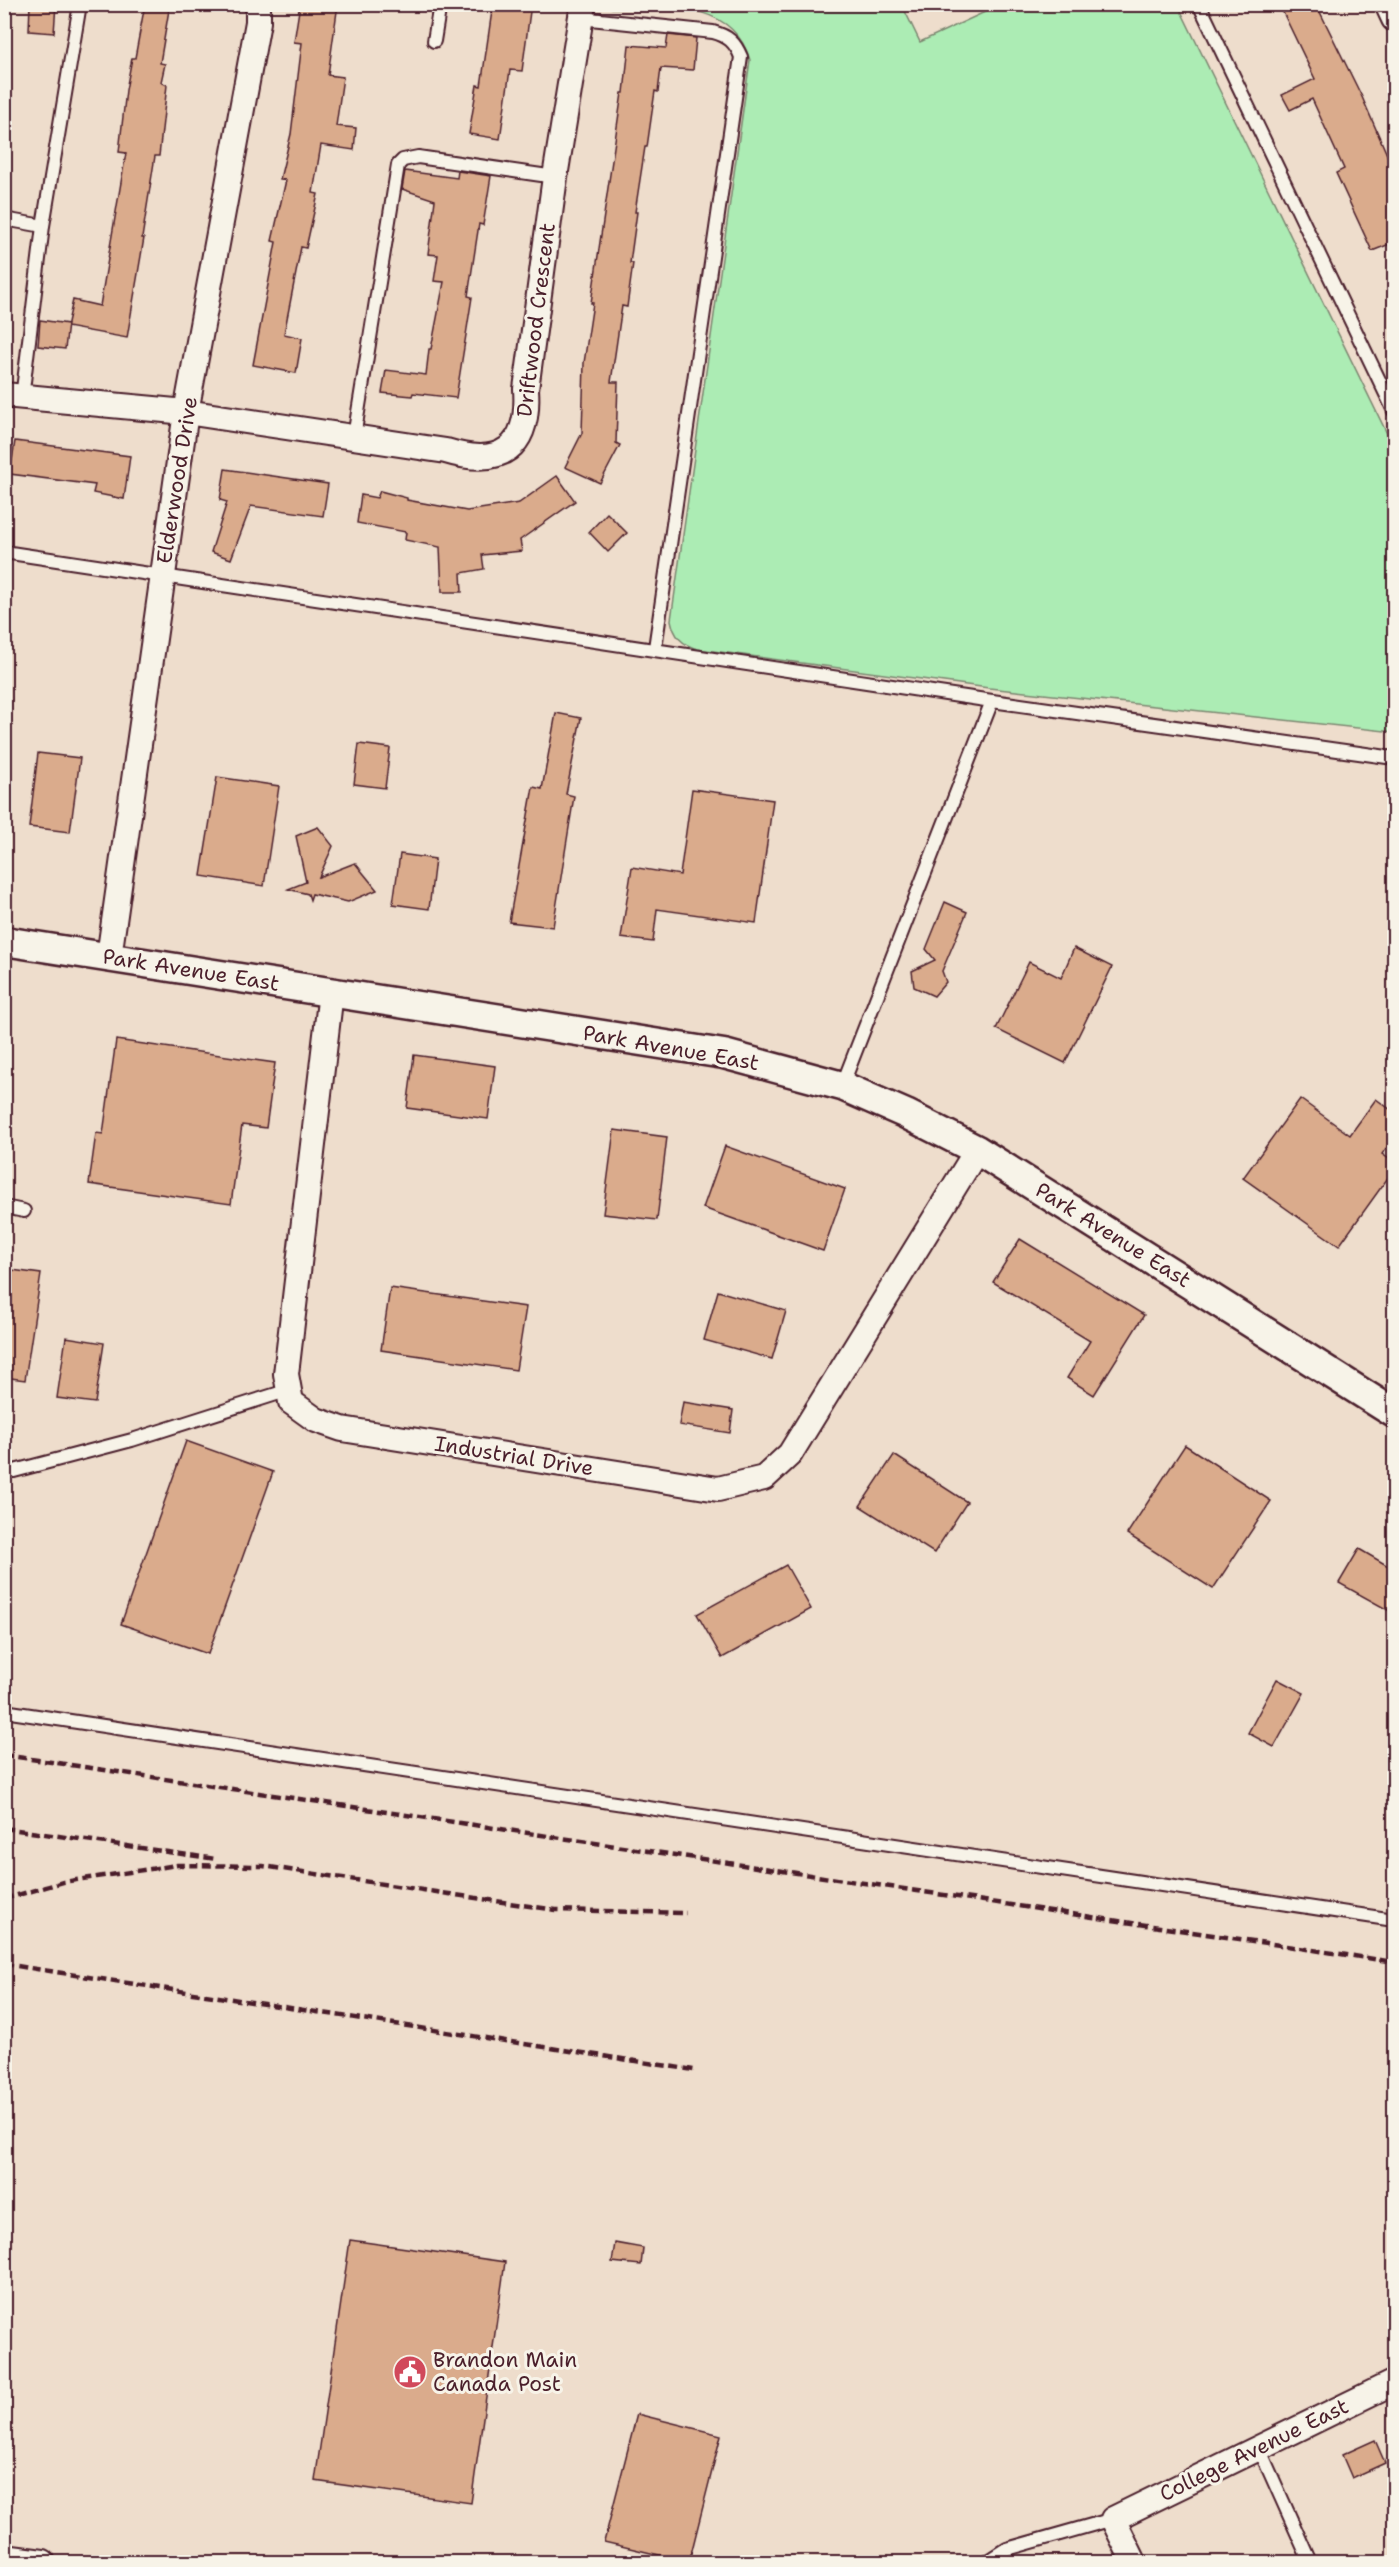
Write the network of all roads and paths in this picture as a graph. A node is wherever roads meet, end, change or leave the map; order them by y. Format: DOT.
graph roads {
  1 [pos="80,4"];
  2 [pos="258,4"];
  3 [pos="440,4"];
  4 [pos="1199,4"];
  5 [pos="1387,4"];
  6 [pos="582,11"];
  7 [pos="1395,20"];
  8 [pos="434,41"];
  9 [pos="555,177"];
  10 [pos="4,219"];
  11 [pos="43,226"];
  12 [pos="13,397"];
  13 [pos="1395,411"];
  14 [pos="186,412"];
  15 [pos="354,436"];
  16 [pos="4,552"];
  17 [pos="163,574"];
  18 [pos="655,648"];
  19 [pos="992,701"];
  20 [pos="1395,758"];
  21 [pos="4,941"];
  22 [pos="109,957"];
  23 [pos="331,992"];
  24 [pos="842,1086"];
  25 [pos="977,1150"];
  26 [pos="4,1207"];
  27 [pos="24,1211"];
  28 [pos="289,1390"];
  29 [pos="1395,1413"];
  30 [pos="4,1470"];
  31 [pos="4,1711"];
  32 [pos="1395,1920"];
  33 [pos="1395,2382"];
  34 [pos="1259,2448"];
  35 [pos="1113,2519"];
  36 [pos="4,2557"];
  37 [pos="42,2562"];
  38 [pos="987,2562"];
  39 [pos="1134,2562"];
  40 [pos="1310,2562"];
  1 -- 11 [label="lane"];
  2 -- 14 [label="street, Elderwood Drive"];
  3 -- 8 [label="lane"];
  4 -- 13 [label="lane"];
  5 -- 7 [label="street"];
  6 -- 9 [label="street, Driftwood Crescent"];
  6 -- 18 [label="lane"];
  9 -- 15 [label="lane"];
  9 -- 15 [label="street, Driftwood Crescent"];
  10 -- 11 [label="lane"];
  11 -- 12 [label="lane"];
  12 -- 14 [label="street, Driftwood Crescent"];
  14 -- 15 [label="street, Driftwood Crescent"];
  14 -- 17 [label="street, Elderwood Drive"];
  16 -- 17 [label="lane"];
  17 -- 18 [label="lane"];
  17 -- 22 [label="street, Elderwood Drive"];
  18 -- 19 [label="lane"];
  19 -- 20 [label="lane"];
  19 -- 24 [label="lane"];
  21 -- 22 [label="street, Park Avenue East"];
  22 -- 23 [label="street, Park Avenue East"];
  23 -- 24 [label="street, Park Avenue East"];
  23 -- 28 [label="street"];
  24 -- 25 [label="street, Park Avenue East"];
  25 -- 28 [label="street, Industrial Drive"];
  25 -- 29 [label="street, Park Avenue East"];
  26 -- 27 [label="lane"];
  28 -- 30 [label="lane"];
  31 -- 32 [label="lane"];
  33 -- 34 [label="street, College Avenue East"];
  34 -- 35 [label="street, College Avenue East"];
  34 -- 40 [label="lane"];
  35 -- 38 [label="lane"];
  35 -- 39 [label="street"];
  36 -- 37 [label="street"];
}
